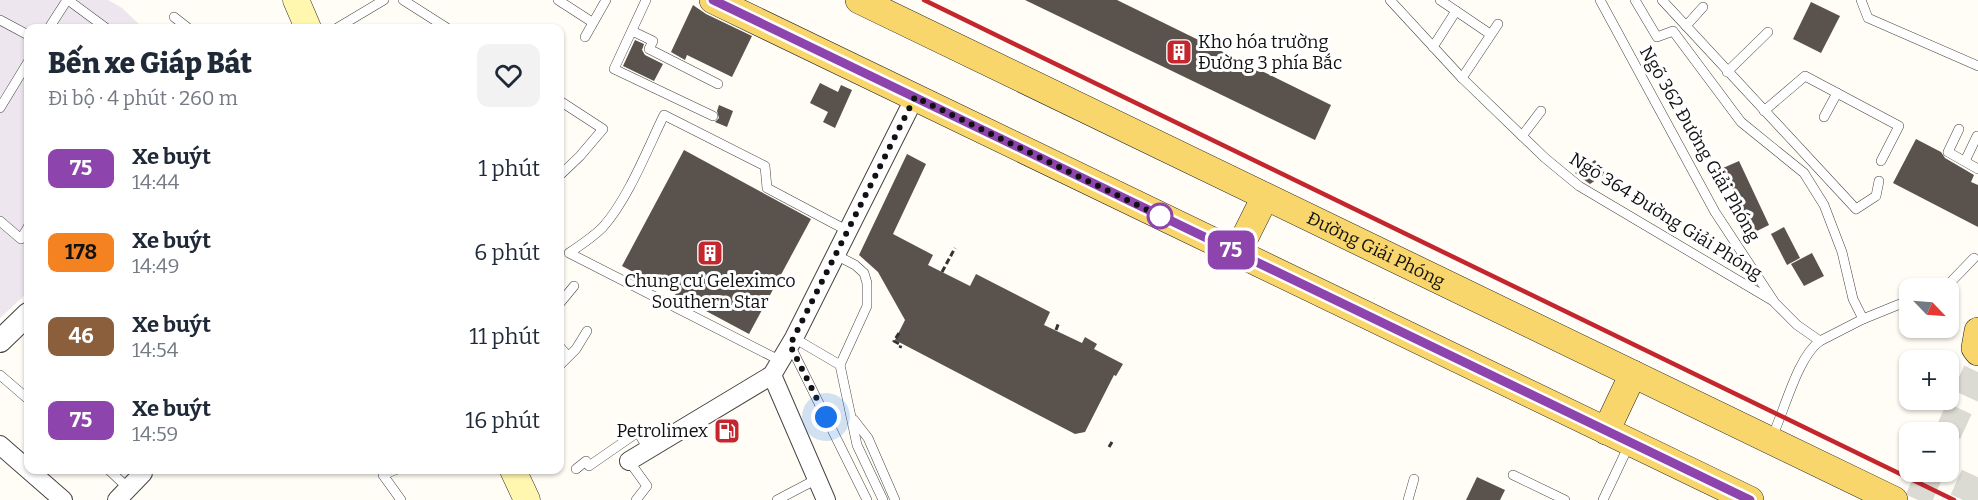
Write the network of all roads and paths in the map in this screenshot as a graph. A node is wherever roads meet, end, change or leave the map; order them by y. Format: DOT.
graph roads {
  1 [pos="68,0"];
  2 [pos="296,0"];
  3 [pos="384,0"];
  4 [pos="403,0"];
  5 [pos="558,0"];
  6 [pos="606,0"];
  7 [pos="646,0"];
  8 [pos="713,0"];
  9 [pos="859,0"];
  10 [pos="1390,0"];
  11 [pos="1440,0"];
  12 [pos="1600,0"];
  13 [pos="1635,0"];
  14 [pos="1662,0"];
  15 [pos="1861,0"];
  16 [pos="1704,6"];
  17 [pos="1456,11"];
  18 [pos="174,17"];
  19 [pos="0,21"];
  20 [pos="592,22"];
  21 [pos="52,24"];
  22 [pos="101,24"];
  23 [pos="183,24"];
  24 [pos="306,24"];
  25 [pos="344,24"];
  26 [pos="441,24"];
  27 [pos="1498,24"];
  28 [pos="1686,26"];
  29 [pos="632,31"];
  30 [pos="1768,32"];
  31 [pos="24,33"];
  32 [pos="1490,34"];
  33 [pos="585,37"];
  34 [pos="1433,47"];
  35 [pos="1978,66"];
  36 [pos="24,69"];
  37 [pos="1727,72"];
  38 [pos="1462,78"];
  39 [pos="718,84"];
  40 [pos="1837,93"];
  41 [pos="915,97"];
  42 [pos="564,104"];
  43 [pos="0,108"];
  44 [pos="1541,111"];
  45 [pos="1764,111"];
  46 [pos="713,116"];
  47 [pos="1824,117"];
  48 [pos="1959,129"];
  49 [pos="1522,136"];
  50 [pos="1977,136"];
  51 [pos="1881,161"];
  52 [pos="1965,161"];
  53 [pos="1978,169"];
  54 [pos="564,172"];
  55 [pos="1879,181"];
  56 [pos="1259,194"];
  57 [pos="0,222"];
  58 [pos="848,231"];
  59 [pos="24,233"];
  60 [pos="955,248"];
  61 [pos="1232,250"];
  62 [pos="836,255"];
  63 [pos="1974,258"];
  64 [pos="942,272"];
  65 [pos="1955,278"];
  66 [pos="574,286"];
  67 [pos="564,298"];
  68 [pos="1775,303"];
  69 [pos="1899,304"];
  70 [pos="24,318"];
  71 [pos="1863,319"];
  72 [pos="1059,322"];
  73 [pos="1056,330"];
  74 [pos="587,331"];
  75 [pos="1978,331"];
  76 [pos="899,333"];
  77 [pos="0,341"];
  78 [pos="1820,341"];
  79 [pos="792,342"];
  80 [pos="900,348"];
  81 [pos="564,352"];
  82 [pos="1978,352"];
  83 [pos="568,356"];
  84 [pos="564,360"];
  85 [pos="840,365"];
  86 [pos="776,368"];
  87 [pos="1632,374"];
  88 [pos="0,375"];
  89 [pos="24,396"];
  90 [pos="852,418"];
  91 [pos="1618,437"];
  92 [pos="1770,441"];
  93 [pos="1112,442"];
  94 [pos="0,445"];
  95 [pos="1109,447"];
  96 [pos="648,449"];
  97 [pos="629,461"];
  98 [pos="24,466"];
  99 [pos="576,469"];
  100 [pos="33,474"];
  101 [pos="111,474"];
  102 [pos="142,474"];
  103 [pos="385,474"];
  104 [pos="515,474"];
  105 [pos="1513,475"];
  106 [pos="817,479"];
  107 [pos="1414,479"];
  108 [pos="122,494"];
  109 [pos="63,500"];
  110 [pos="401,500"];
  111 [pos="527,500"];
  112 [pos="636,500"];
  113 [pos="777,500"];
  114 [pos="826,500"];
  115 [pos="867,500"];
  116 [pos="883,500"];
  117 [pos="895,500"];
  118 [pos="1408,500"];
  119 [pos="1565,500"];
  120 [pos="1603,500"];
  121 [pos="1750,500"];
  122 [pos="1894,500"];
  1 -- 21 [label="lane"];
  1 -- 22 [label="lane"];
  2 -- 24 [label="main road"];
  3 -- 25 [label="lane"];
  4 -- 26 [label="lane"];
  5 -- 20 [label="lane"];
  6 -- 20 [label="lane"];
  7 -- 29 [label="lane"];
  8 -- 41 [label="main road"];
  9 -- 56 [label="main road, Đường Giải Phóng"];
  10 -- 34 [label="lane, Ngõ 364 Đường Giải Phóng"];
  11 -- 17 [label="lane"];
  12 -- 68 [label="lane, Ngõ 362 Đường Giải Phóng"];
  13 -- 71 [label="lane"];
  14 -- 28 [label="lane"];
  15 -- 35 [label="lane"];
  16 -- 28 [label="lane"];
  17 -- 32 [label="lane"];
  17 -- 34 [label="lane"];
  18 -- 23 [label="lane"];
  19 -- 31 [label="lane"];
  20 -- 33 [label="lane"];
  27 -- 32 [label="lane"];
  28 -- 37 [label="lane"];
  29 -- 39 [label="lane"];
  29 -- 46 [label="lane"];
  30 -- 37 [label="lane"];
  32 -- 38 [label="lane"];
  34 -- 38 [label="lane, Ngõ 364 Đường Giải Phóng"];
  36 -- 43 [label="lane"];
  37 -- 45 [label="lane"];
  38 -- 49 [label="lane, Ngõ 364 Đường Giải Phóng"];
  40 -- 45 [label="lane"];
  40 -- 47 [label="lane"];
  40 -- 51 [label="lane"];
  41 -- 58 [label="street"];
  41 -- 61 [label="main road"];
  42 -- 54 [label="lane"];
  44 -- 49 [label="lane"];
  45 -- 55 [label="lane"];
  48 -- 52 [label="lane"];
  49 -- 68 [label="lane, Ngõ 364 Đường Giải Phóng"];
  50 -- 52 [label="lane"];
  52 -- 53 [label="lane"];
  56 -- 61 [label="main road"];
  56 -- 87 [label="main road, Đường Giải Phóng"];
  57 -- 59 [label="lane"];
  58 -- 62 [label="street"];
  58 -- 86 [label="lane"];
  60 -- 64 [label="path"];
  61 -- 91 [label="main road"];
  62 -- 79 [label="street"];
  62 -- 85 [label="lane"];
  63 -- 65 [label="lane"];
  66 -- 67 [label="lane"];
  68 -- 78 [label="lane"];
  69 -- 71 [label="lane"];
  70 -- 77 [label="street"];
  71 -- 78 [label="lane"];
  72 -- 73 [label="path"];
  74 -- 83 [label="lane"];
  75 -- 82 [label="main road"];
  76 -- 80 [label="path"];
  78 -- 92 [label="lane"];
  79 -- 85 [label="lane"];
  79 -- 86 [label="street"];
  79 -- 115 [label="lane"];
  81 -- 83 [label="lane"];
  83 -- 84 [label="lane"];
  85 -- 90 [label="lane"];
  86 -- 96 [label="street"];
  86 -- 106 [label="street"];
  87 -- 91 [label="main road"];
  87 -- 92 [label="main road, Đường Giải Phóng"];
  88 -- 89 [label="lane"];
  90 -- 116 [label="lane"];
  90 -- 117 [label="lane"];
  91 -- 120 [label="lane"];
  91 -- 121 [label="main road"];
  92 -- 122 [label="main road, Đường Giải Phóng"];
  93 -- 95 [label="path"];
  94 -- 98 [label="street"];
  96 -- 97 [label="street"];
  96 -- 99 [label="lane"];
  97 -- 112 [label="lane"];
  100 -- 109 [label="street"];
  101 -- 108 [label="lane"];
  102 -- 108 [label="street"];
  103 -- 110 [label="lane"];
  104 -- 111 [label="main road"];
  105 -- 119 [label="lane"];
  106 -- 113 [label="lane"];
  106 -- 114 [label="street"];
  107 -- 118 [label="lane"];
}
